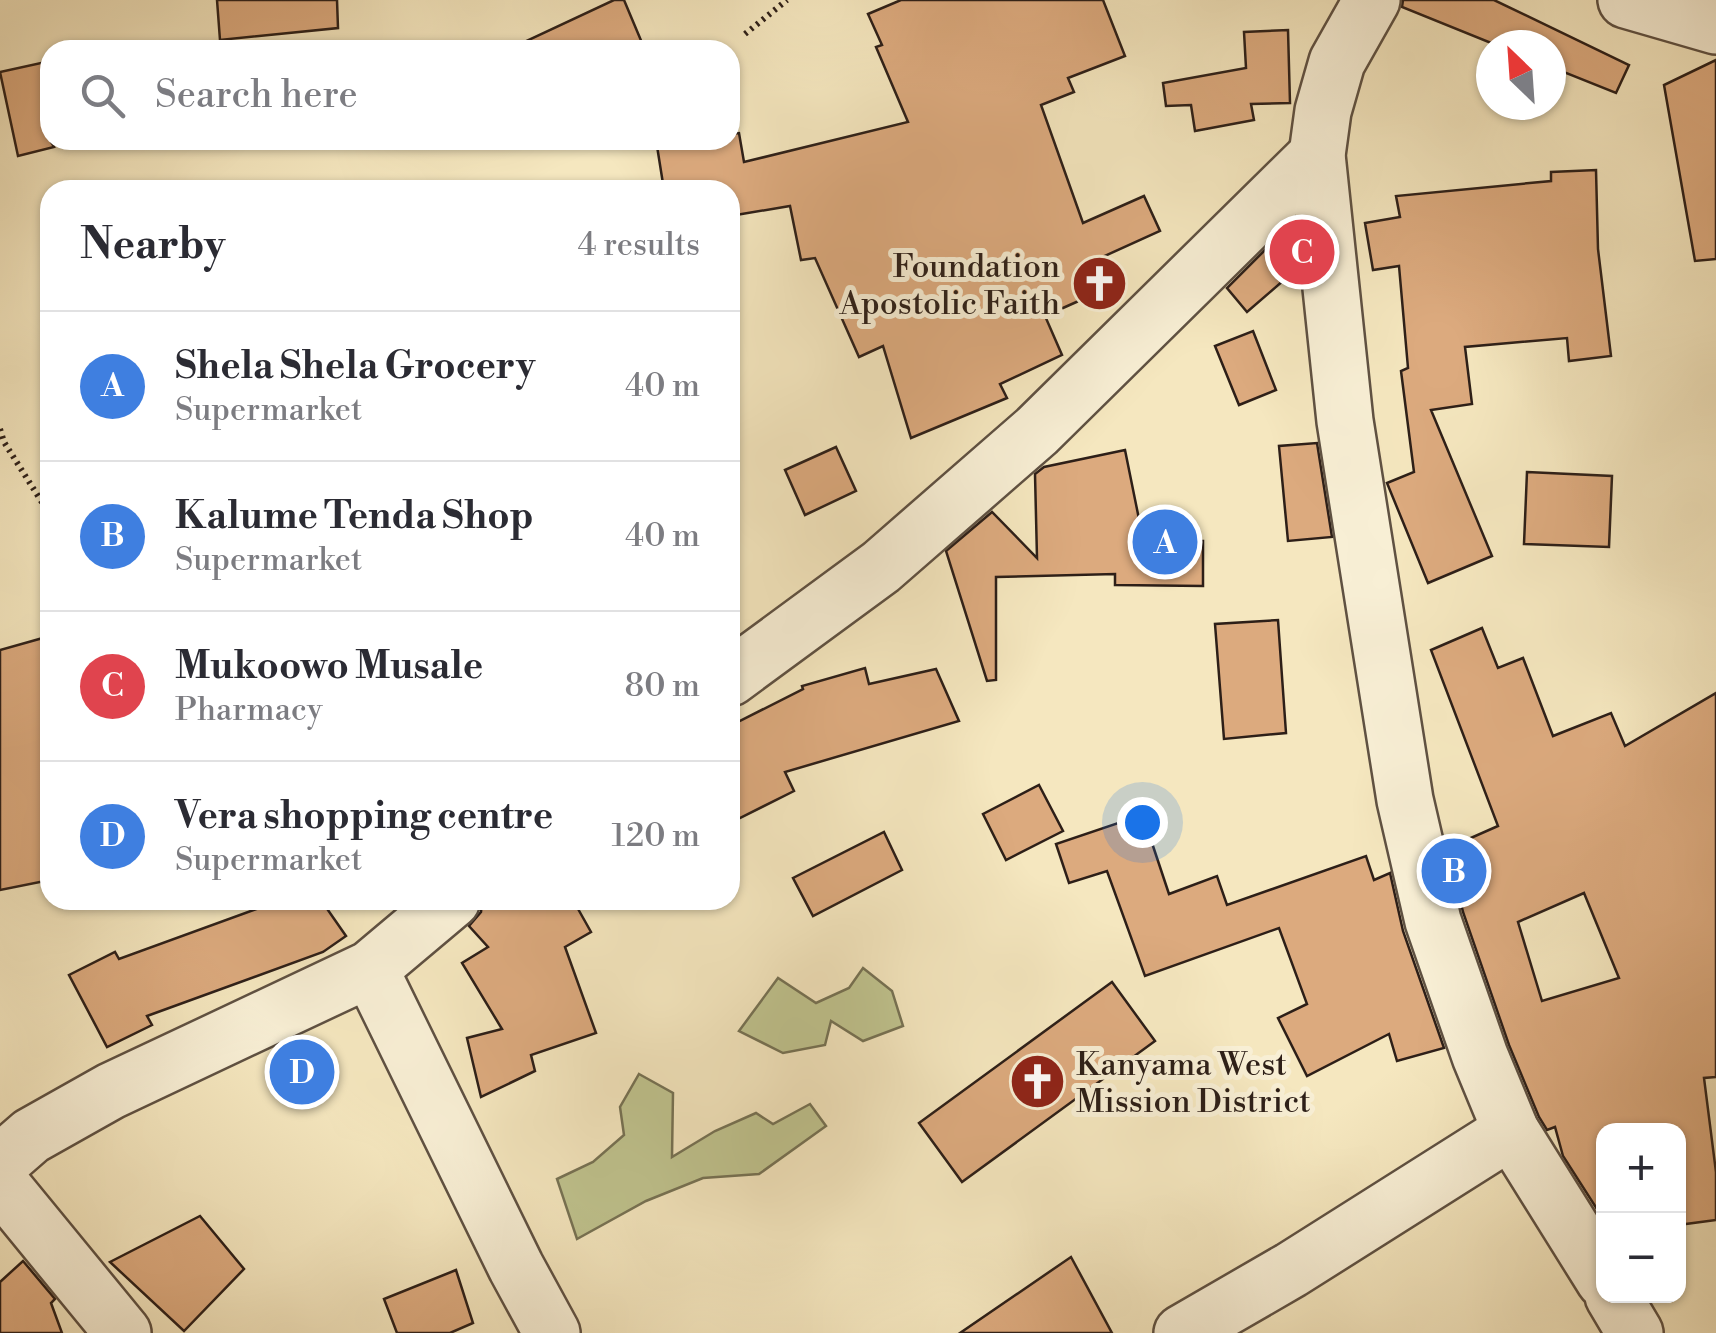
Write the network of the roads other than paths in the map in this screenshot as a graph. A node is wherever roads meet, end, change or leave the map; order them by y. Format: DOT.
graph roads {
  1 [pos="1372,0"];
  2 [pos="1626,0"];
  3 [pos="1716,26"];
  4 [pos="1317,156"];
  5 [pos="740,671"];
  6 [pos="440,910"];
  7 [pos="370,970"];
  8 [pos="1511,1130"];
  9 [pos="0,1163"];
  10 [pos="0,1183"];
  11 [pos="1596,1267"];
  12 [pos="1617,1303"];
  13 [pos="124,1333"];
  14 [pos="552,1333"];
  15 [pos="1182,1333"];
  16 [pos="1635,1333"];
  1 -- 4 [label="street"];
  2 -- 3 [label="street"];
  4 -- 5 [label="street"];
  4 -- 8 [label="street"];
  6 -- 7 [label="street"];
  7 -- 9 [label="street"];
  7 -- 14 [label="street"];
  8 -- 11 [label="street"];
  8 -- 15 [label="street"];
  10 -- 13 [label="street"];
  12 -- 16 [label="street"];
}
